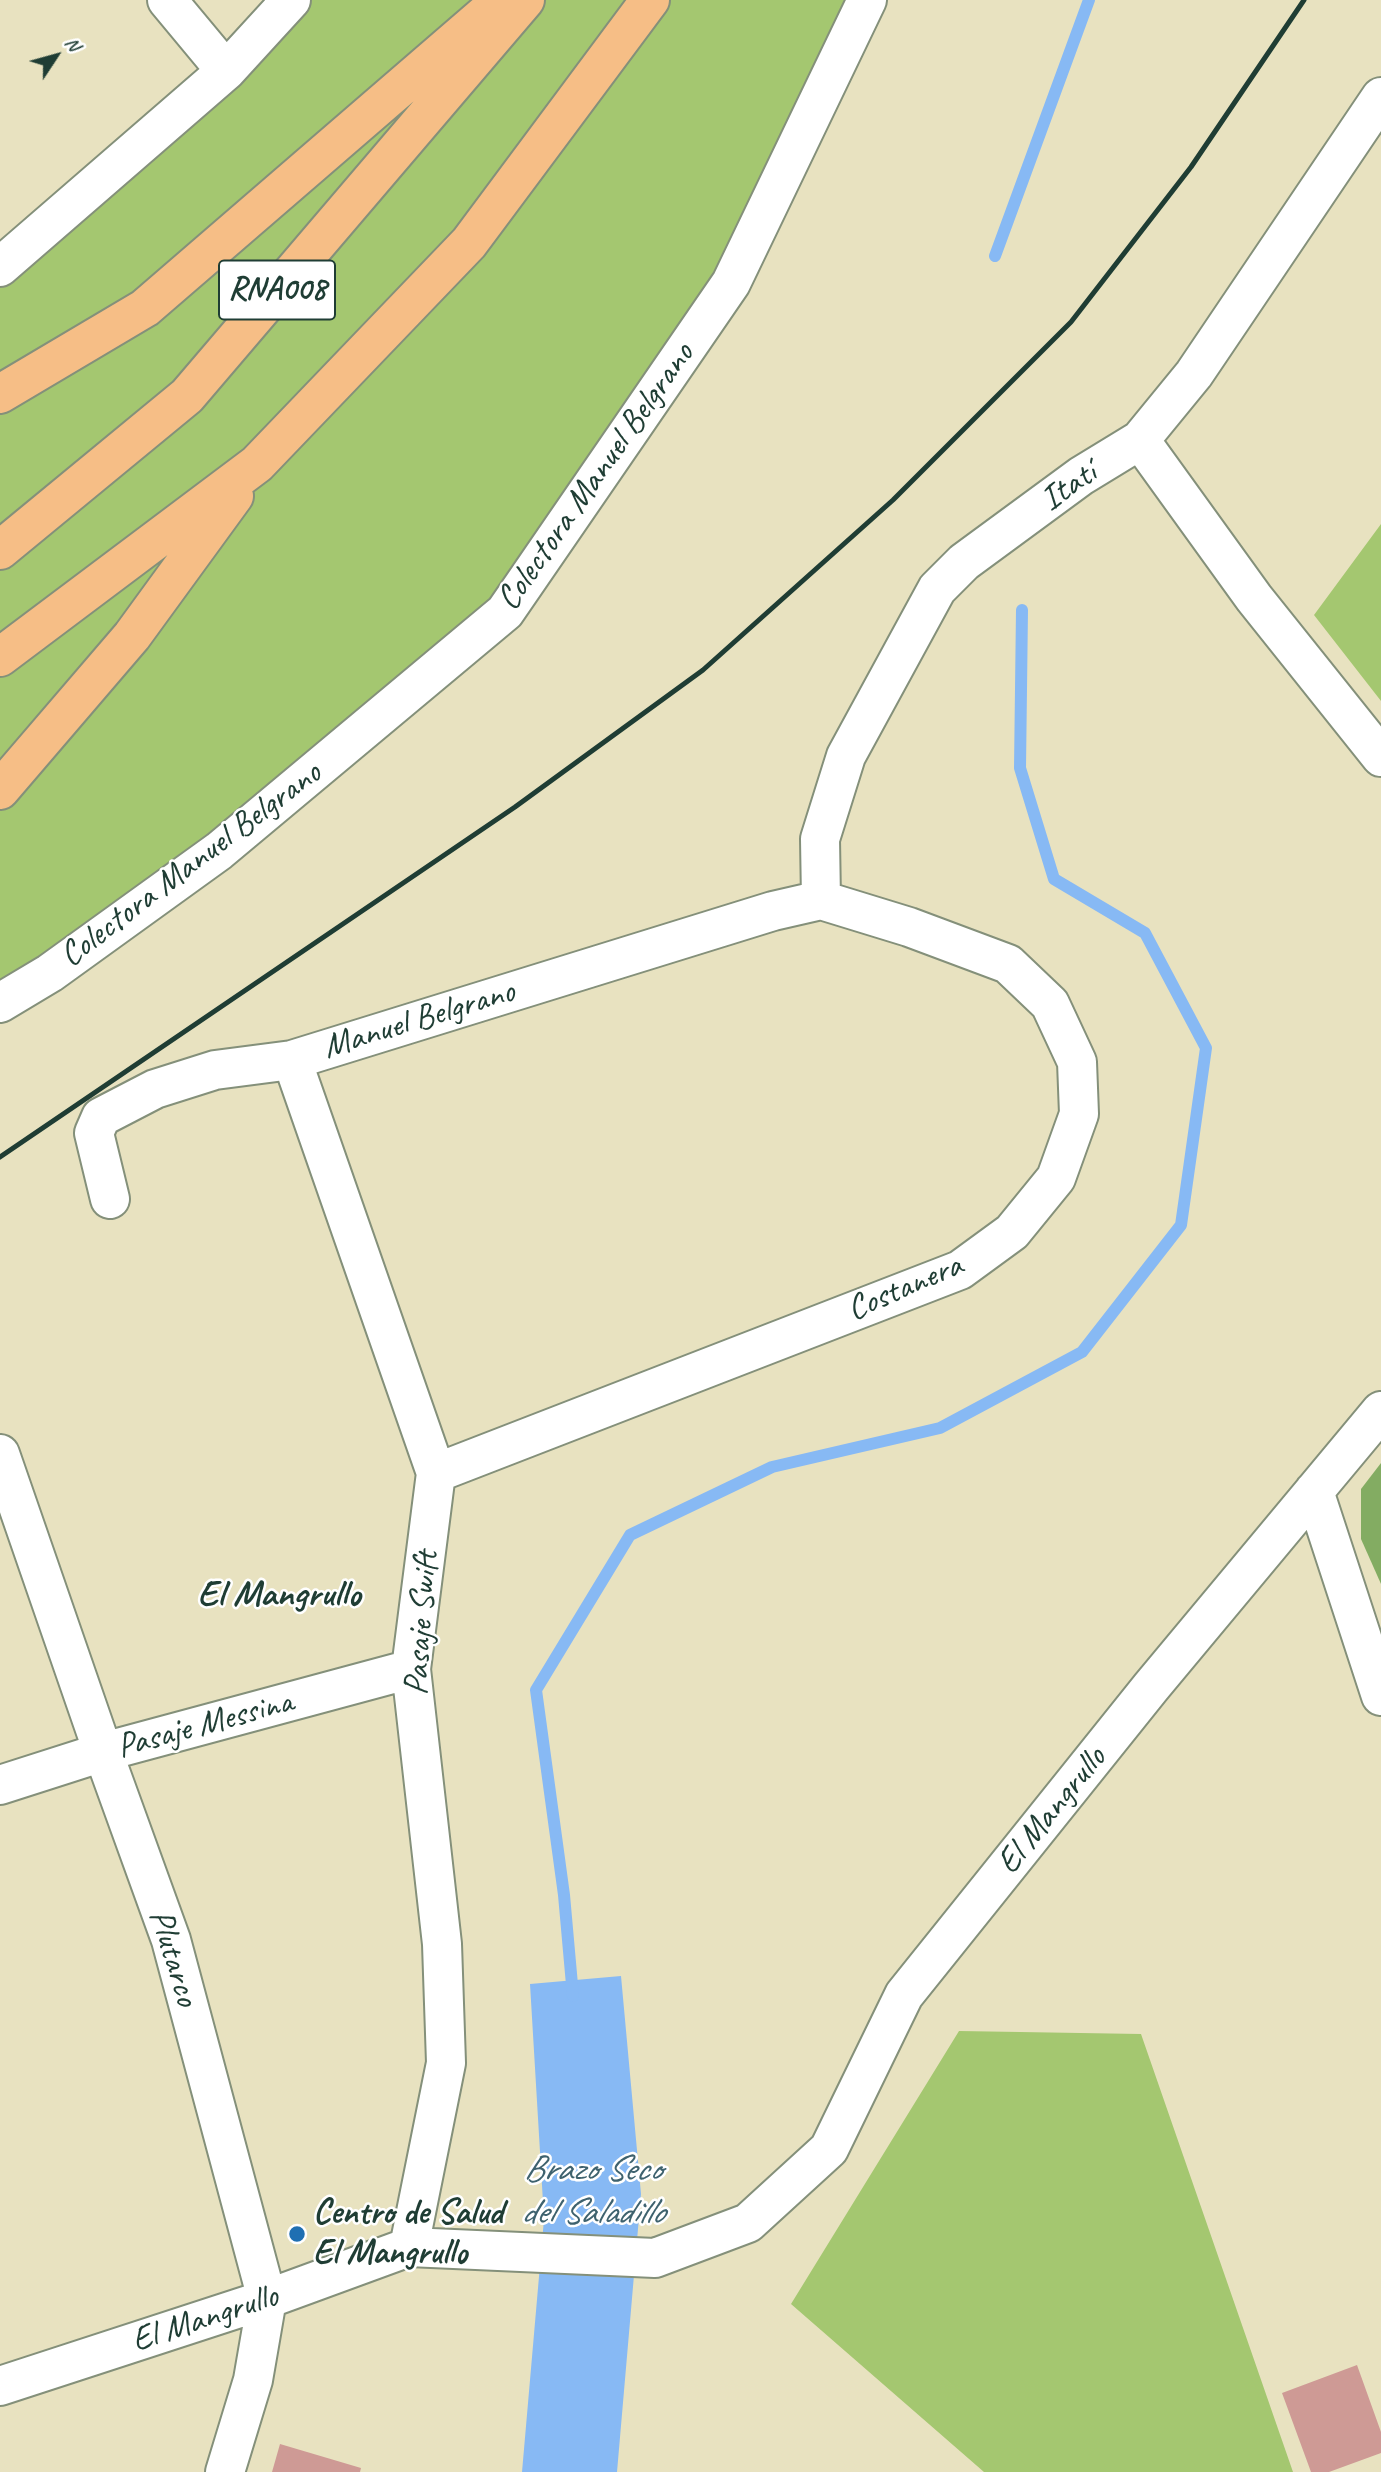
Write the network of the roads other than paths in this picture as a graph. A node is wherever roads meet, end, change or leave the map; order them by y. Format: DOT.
graph roads {
  1 [pos="167,0"];
  2 [pos="291,0"];
  3 [pos="501,0"];
  4 [pos="526,0"];
  5 [pos="650,0"];
  6 [pos="867,0"];
  7 [pos="226,71"];
  8 [pos="1381,97"];
  9 [pos="0,267"];
  10 [pos="0,394"];
  11 [pos="1140,440"];
  12 [pos="257,464"];
  13 [pos="0,550"];
  14 [pos="0,657"];
  15 [pos="1381,757"];
  16 [pos="0,790"];
  17 [pos="821,900"];
  18 [pos="0,1003"];
  19 [pos="292,1060"];
  20 [pos="110,1199"];
  21 [pos="1378,1421"];
  22 [pos="0,1454"];
  23 [pos="436,1474"];
  24 [pos="1314,1491"];
  25 [pos="411,1670"];
  26 [pos="1381,1696"];
  27 [pos="103,1752"];
  28 [pos="0,1785"];
  29 [pos="409,2247"];
  30 [pos="267,2300"];
  31 [pos="0,2386"];
  32 [pos="225,2472"];
  1 -- 7 [label="street"];
  2 -- 7 [label="street"];
  3 -- 10 [label="highway, RNA008"];
  4 -- 13 [label="highway, RNA008"];
  5 -- 12 [label="highway, RNA008"];
  6 -- 18 [label="street, Colectora Manuel Belgrano"];
  7 -- 9 [label="street"];
  8 -- 11 [label="street, Itatí"];
  11 -- 15 [label="street"];
  11 -- 17 [label="street, Itatí"];
  12 -- 14 [label="highway, RNA008"];
  12 -- 16 [label="highway"];
  17 -- 19 [label="street, Manuel Belgrano"];
  17 -- 23 [label="street, Costanera"];
  19 -- 20 [label="street, Manuel Belgrano"];
  19 -- 23 [label="street, Pasaje Swift"];
  21 -- 24 [label="street, El Mangrullo"];
  22 -- 27 [label="street, Plutarco"];
  23 -- 25 [label="street, Pasaje Swift"];
  24 -- 26 [label="street"];
  24 -- 29 [label="street, El Mangrullo"];
  25 -- 27 [label="street, Pasaje Messina"];
  25 -- 29 [label="street, Pasaje Swift"];
  27 -- 28 [label="street, Pasaje Messina"];
  27 -- 30 [label="street, Plutarco"];
  29 -- 30 [label="street, El Mangrullo"];
  30 -- 31 [label="street, El Mangrullo"];
  30 -- 32 [label="street, Plutarco"];
}
